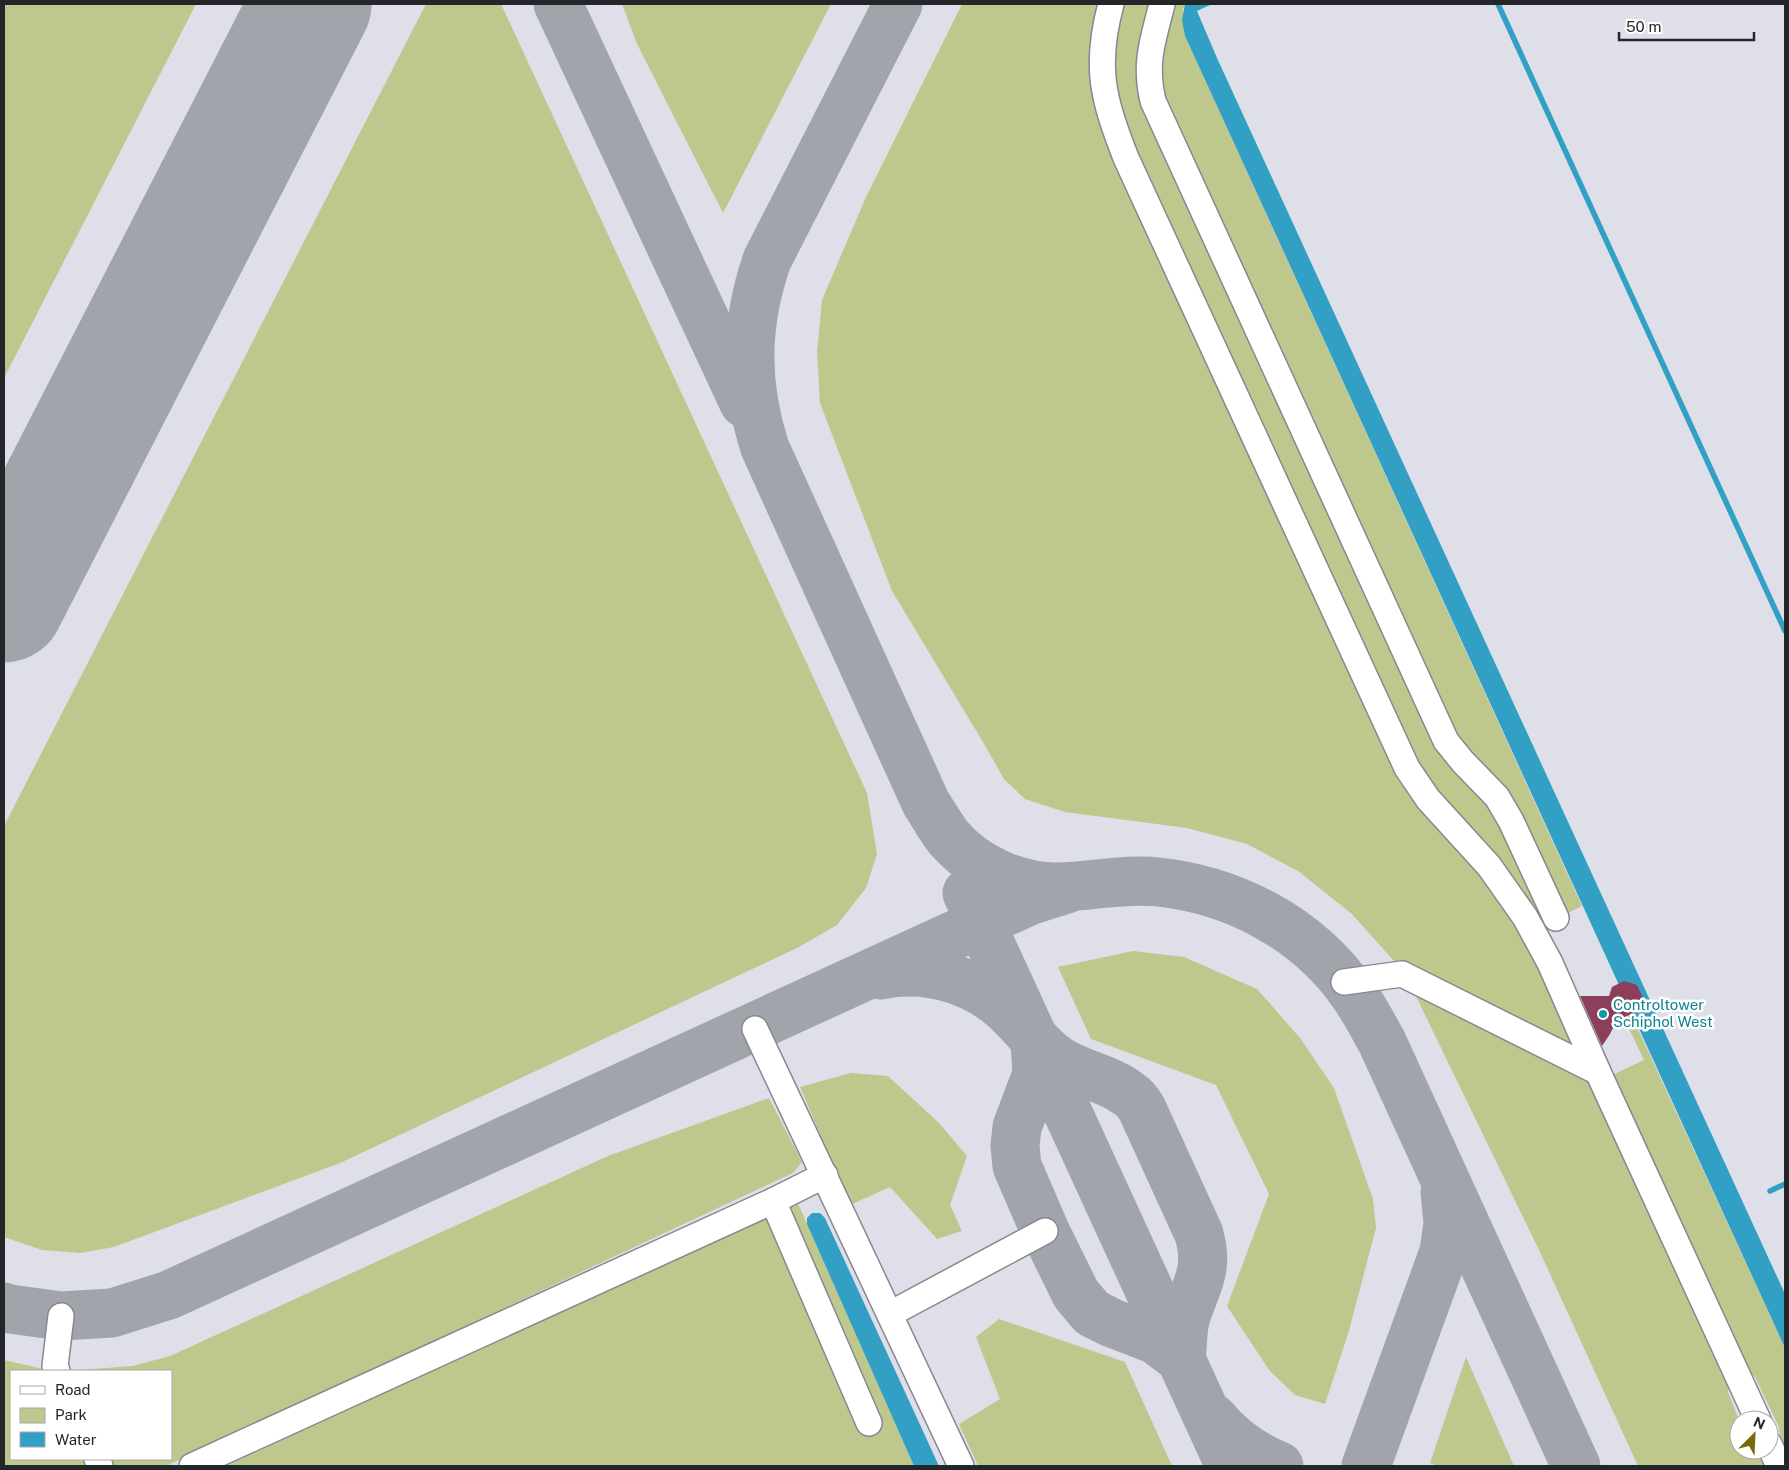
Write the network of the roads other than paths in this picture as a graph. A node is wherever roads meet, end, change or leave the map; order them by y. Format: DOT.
graph roads {
  1 [pos="1110,4"];
  2 [pos="1162,4"];
  3 [pos="1556,918"];
  4 [pos="1344,982"];
  5 [pos="754,1029"];
  6 [pos="1598,1072"];
  7 [pos="825,1175"];
  8 [pos="773,1201"];
  9 [pos="1045,1231"];
  10 [pos="890,1314"];
  11 [pos="61,1316"];
  12 [pos="57,1370"];
  13 [pos="1753,1410"];
  14 [pos="869,1423"];
  15 [pos="192,1466"];
  16 [pos="961,1466"];
  1 -- 6 [label="lane"];
  2 -- 3 [label="lane"];
  4 -- 6 [label="lane"];
  5 -- 7 [label="lane"];
  6 -- 13 [label="lane"];
  7 -- 8 [label="lane"];
  7 -- 10 [label="lane"];
  8 -- 14 [label="lane"];
  8 -- 15 [label="lane"];
  9 -- 10 [label="lane"];
  10 -- 16 [label="lane"];
  11 -- 12 [label="lane"];
}
